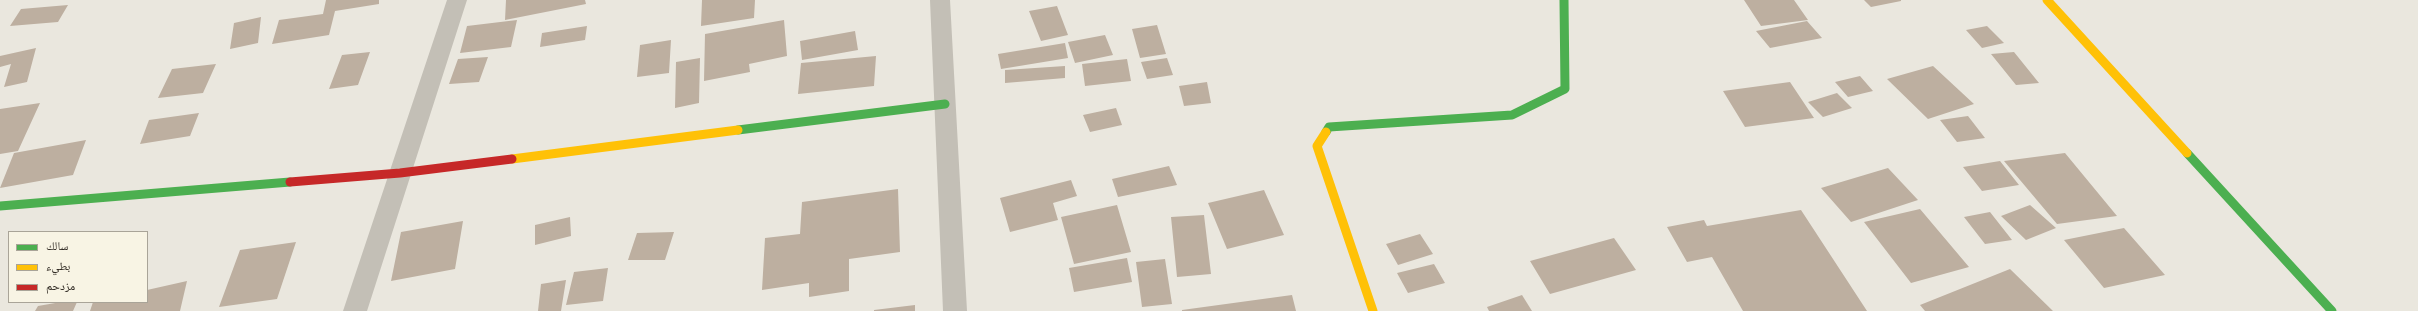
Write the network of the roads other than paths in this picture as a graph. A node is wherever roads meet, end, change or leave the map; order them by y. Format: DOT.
graph roads {
  1 [pos="457,0"];
  2 [pos="940,0"];
  3 [pos="1564,0"];
  4 [pos="2047,0"];
  5 [pos="945,104"];
  6 [pos="400,173"];
  7 [pos="0,206"];
  8 [pos="355,311"];
  9 [pos="955,311"];
  10 [pos="1373,311"];
  11 [pos="2332,311"];
  1 -- 6 [label="street"];
  2 -- 5 [label="street"];
  3 -- 10 [label="street"];
  4 -- 11 [label="street"];
  5 -- 6 [label="street"];
  5 -- 9 [label="street"];
  6 -- 7 [label="street"];
  6 -- 8 [label="street"];
}
